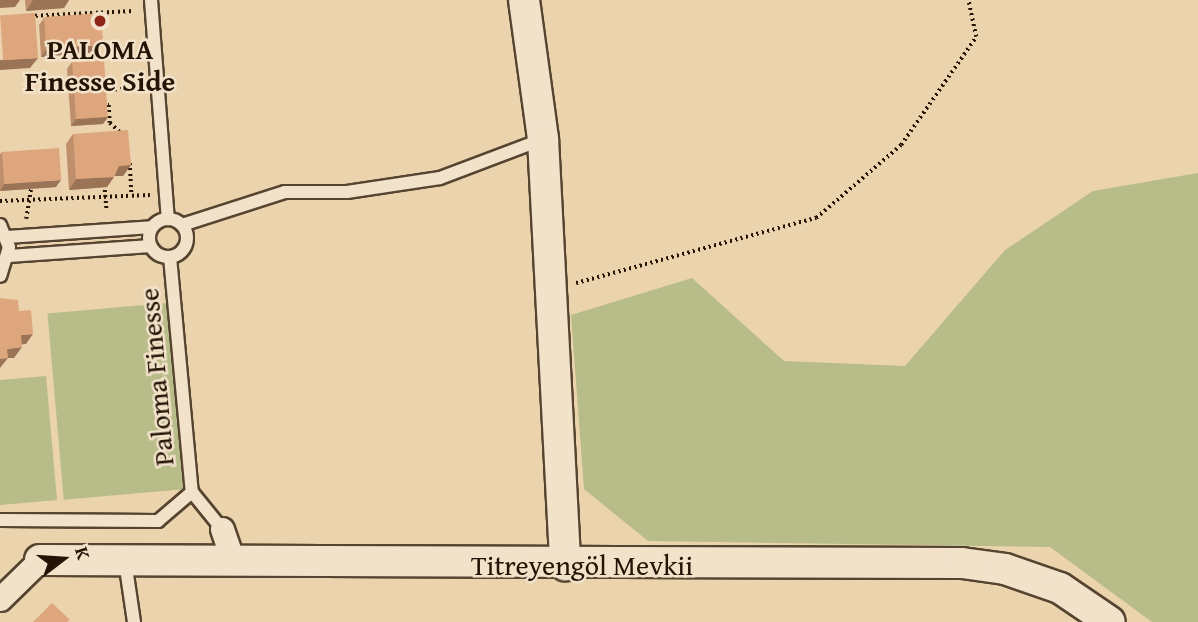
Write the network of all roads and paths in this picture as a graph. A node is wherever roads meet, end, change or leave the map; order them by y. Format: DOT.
graph roads {
  1 [pos="524,0"];
  2 [pos="968,0"];
  3 [pos="151,5"];
  4 [pos="70,6"];
  5 [pos="70,14"];
  6 [pos="23,17"];
  7 [pos="71,23"];
  8 [pos="158,86"];
  9 [pos="99,91"];
  10 [pos="101,105"];
  11 [pos="543,139"];
  12 [pos="128,140"];
  13 [pos="129,151"];
  14 [pos="31,187"];
  15 [pos="105,190"];
  16 [pos="167,194"];
  17 [pos="132,196"];
  18 [pos="106,198"];
  19 [pos="0,201"];
  20 [pos="29,203"];
  21 [pos="168,219"];
  22 [pos="182,225"];
  23 [pos="0,226"];
  24 [pos="152,227"];
  25 [pos="108,230"];
  26 [pos="24,236"];
  27 [pos="7,237"];
  28 [pos="151,246"];
  29 [pos="9,256"];
  30 [pos="170,257"];
  31 [pos="0,276"];
  32 [pos="552,289"];
  33 [pos="192,492"];
  34 [pos="0,520"];
  35 [pos="222,529"];
  36 [pos="40,560"];
  37 [pos="125,561"];
  38 [pos="234,563"];
  39 [pos="565,565"];
  40 [pos="0,599"];
  41 [pos="134,622"];
  42 [pos="1110,622"];
  1 -- 11 [label="street"];
  2 -- 32 [label="path"];
  3 -- 5 [label="path"];
  3 -- 8 [label="lane"];
  4 -- 5 [label="path"];
  5 -- 6 [label="path"];
  5 -- 7 [label="path"];
  8 -- 9 [label="path"];
  8 -- 16 [label="lane"];
  10 -- 12 [label="path"];
  11 -- 22 [label="lane"];
  11 -- 32 [label="street"];
  13 -- 17 [label="path"];
  14 -- 20 [label="path"];
  15 -- 18 [label="path"];
  16 -- 17 [label="path"];
  16 -- 21 [label="lane"];
  17 -- 18 [label="path"];
  18 -- 20 [label="path"];
  18 -- 25 [label="path"];
  19 -- 20 [label="path"];
  20 -- 26 [label="path"];
  21 -- 22 [label="lane"];
  21 -- 24 [label="lane"];
  22 -- 30 [label="lane, Paloma Finesse"];
  23 -- 27 [label="lane"];
  24 -- 25 [label="lane"];
  24 -- 28 [label="lane, Paloma Finesse"];
  25 -- 26 [label="lane"];
  26 -- 27 [label="lane"];
  27 -- 29 [label="lane"];
  28 -- 29 [label="lane, Paloma Finesse"];
  28 -- 30 [label="lane, Paloma Finesse"];
  29 -- 31 [label="lane"];
  30 -- 33 [label="lane, Paloma Finesse"];
  32 -- 39 [label="street"];
  33 -- 34 [label="lane, Paloma Finesse"];
  33 -- 35 [label="lane, Paloma Finesse"];
  35 -- 38 [label="street"];
  36 -- 37 [label="street, Titreyengöl Mevkii"];
  36 -- 40 [label="street"];
  37 -- 38 [label="street, Titreyengöl Mevkii"];
  37 -- 41 [label="lane"];
  38 -- 39 [label="street, Titreyengöl Mevkii"];
  39 -- 42 [label="street, Titreyengöl Mevkii"];
}
